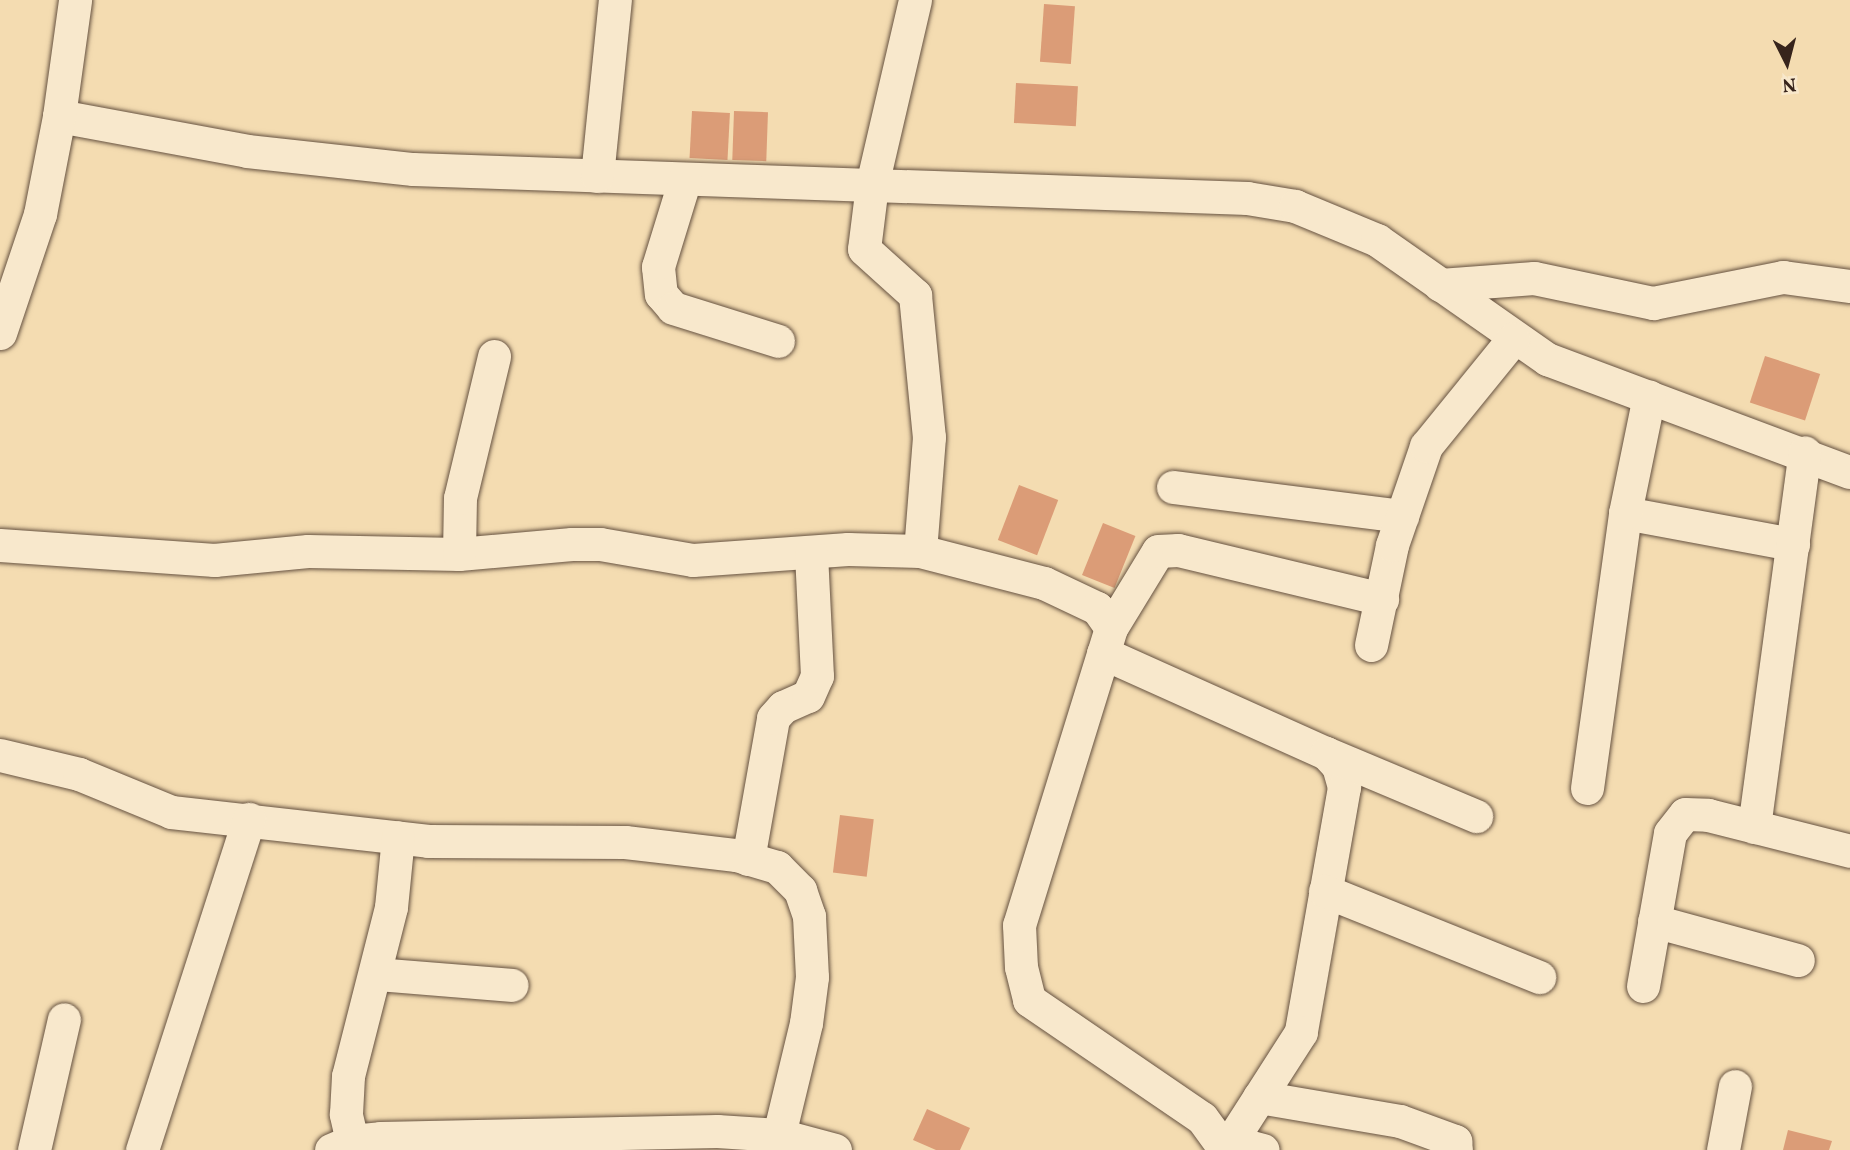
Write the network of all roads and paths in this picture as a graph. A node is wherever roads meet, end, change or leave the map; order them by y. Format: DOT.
graph roads {
  1 [pos="75,0"];
  2 [pos="615,0"];
  3 [pos="915,0"];
  4 [pos="60,116"];
  5 [pos="597,176"];
  6 [pos="685,178"];
  7 [pos="872,185"];
  8 [pos="1440,285"];
  9 [pos="1850,286"];
  10 [pos="0,333"];
  11 [pos="1513,339"];
  12 [pos="778,341"];
  13 [pos="494,356"];
  14 [pos="1649,396"];
  15 [pos="1805,452"];
  16 [pos="1850,472"];
  17 [pos="1173,487"];
  18 [pos="1625,513"];
  19 [pos="1402,516"];
  20 [pos="1793,544"];
  21 [pos="0,545"];
  22 [pos="920,551"];
  23 [pos="811,553"];
  24 [pos="458,554"];
  25 [pos="1382,599"];
  26 [pos="1107,641"];
  27 [pos="1371,645"];
  28 [pos="1326,754"];
  29 [pos="0,755"];
  30 [pos="1587,788"];
  31 [pos="1476,816"];
  32 [pos="248,819"];
  33 [pos="1754,827"];
  34 [pos="398,837"];
  35 [pos="1850,851"];
  36 [pos="748,859"];
  37 [pos="1325,891"];
  38 [pos="1654,921"];
  39 [pos="1798,960"];
  40 [pos="376,974"];
  41 [pos="1539,977"];
  42 [pos="512,985"];
  43 [pos="1643,986"];
  44 [pos="64,1018"];
  45 [pos="1735,1086"];
  46 [pos="1259,1097"];
  47 [pos="779,1135"];
  48 [pos="718,1140"];
  49 [pos="1226,1144"];
  50 [pos="342,1146"];
  51 [pos="34,1150"];
  52 [pos="142,1150"];
  53 [pos="835,1150"];
  54 [pos="1263,1150"];
  55 [pos="1457,1150"];
  56 [pos="1723,1150"];
  1 -- 4 [label="street"];
  2 -- 5 [label="street"];
  3 -- 7 [label="street"];
  4 -- 5 [label="street"];
  4 -- 10 [label="street"];
  5 -- 6 [label="street"];
  6 -- 7 [label="street"];
  6 -- 12 [label="street"];
  7 -- 8 [label="street"];
  7 -- 22 [label="street"];
  8 -- 9 [label="street"];
  8 -- 11 [label="street"];
  11 -- 14 [label="street"];
  11 -- 19 [label="street"];
  13 -- 24 [label="street"];
  14 -- 15 [label="street"];
  14 -- 18 [label="street"];
  15 -- 16 [label="street"];
  15 -- 20 [label="street"];
  17 -- 19 [label="street"];
  18 -- 20 [label="street"];
  18 -- 30 [label="street"];
  19 -- 25 [label="street"];
  20 -- 33 [label="street"];
  21 -- 24 [label="street"];
  22 -- 23 [label="street"];
  22 -- 26 [label="street"];
  23 -- 24 [label="street"];
  23 -- 36 [label="street"];
  25 -- 26 [label="street"];
  25 -- 27 [label="street"];
  26 -- 28 [label="street"];
  26 -- 49 [label="street"];
  28 -- 31 [label="street"];
  28 -- 37 [label="street"];
  29 -- 32 [label="street"];
  32 -- 34 [label="street"];
  32 -- 52 [label="street"];
  33 -- 35 [label="street"];
  33 -- 38 [label="street"];
  34 -- 36 [label="street"];
  34 -- 40 [label="street"];
  36 -- 47 [label="street"];
  37 -- 41 [label="street"];
  37 -- 46 [label="street"];
  38 -- 39 [label="street"];
  38 -- 43 [label="street"];
  40 -- 42 [label="street"];
  40 -- 50 [label="street"];
  44 -- 51 [label="street"];
  45 -- 56 [label="street"];
  46 -- 49 [label="street"];
  46 -- 55 [label="street"];
  47 -- 48 [label="street"];
  47 -- 53 [label="street"];
  48 -- 50 [label="street"];
  49 -- 54 [label="street"];
}
